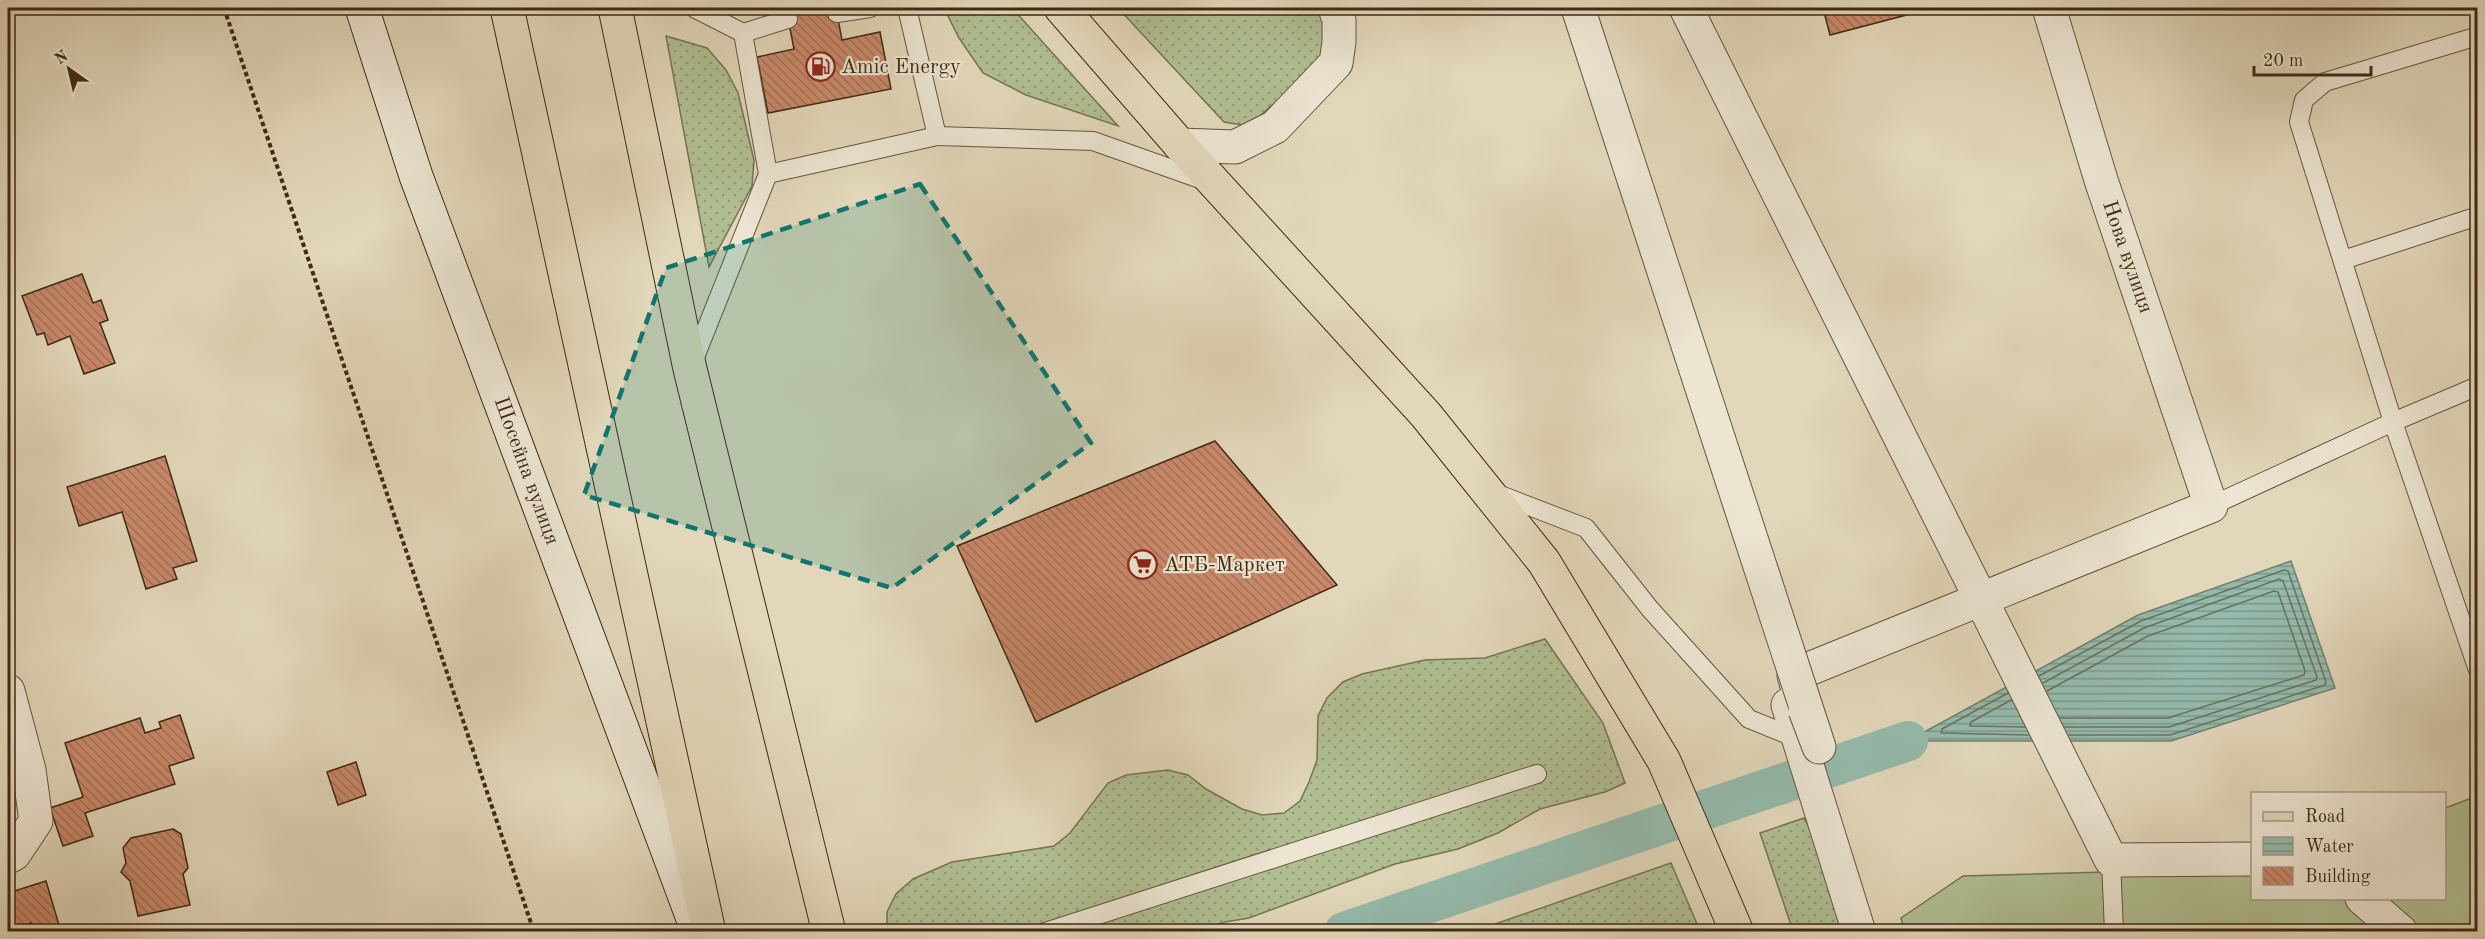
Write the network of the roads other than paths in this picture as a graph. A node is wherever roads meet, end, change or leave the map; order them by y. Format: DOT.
graph roads {
  1 [pos="362,8"];
  2 [pos="507,8"];
  3 [pos="615,8"];
  4 [pos="694,8"];
  5 [pos="870,8"];
  6 [pos="907,8"];
  7 [pos="1060,8"];
  8 [pos="1335,8"];
  9 [pos="1570,8"];
  10 [pos="1578,8"];
  11 [pos="1686,8"];
  12 [pos="2049,8"];
  13 [pos="837,13"];
  14 [pos="788,19"];
  15 [pos="743,33"];
  16 [pos="2478,36"];
  17 [pos="937,136"];
  18 [pos="1180,145"];
  19 [pos="768,174"];
  20 [pos="1216,185"];
  21 [pos="2478,216"];
  22 [pos="2343,260"];
  23 [pos="690,369"];
  24 [pos="2478,386"];
  25 [pos="2393,422"];
  26 [pos="1486,490"];
  27 [pos="2211,506"];
  28 [pos="2478,670"];
  29 [pos="8,691"];
  30 [pos="1819,747"];
  31 [pos="1537,774"];
  32 [pos="8,857"];
  33 [pos="2251,859"];
  34 [pos="2110,860"];
  35 [pos="2364,900"];
  36 [pos="698,932"];
  37 [pos="709,932"];
  38 [pos="830,932"];
  39 [pos="1045,932"];
  40 [pos="1737,932"];
  41 [pos="1859,932"];
  42 [pos="2114,932"];
  43 [pos="2402,932"];
  1 -- 36 [label="street, Шосейна вулиця"];
  2 -- 37 [label="main road"];
  3 -- 23 [label="main road"];
  4 -- 15 [label="lane"];
  5 -- 13 [label="lane"];
  6 -- 17 [label="lane"];
  7 -- 18 [label="main road"];
  8 -- 18 [label="street"];
  9 -- 41 [label="street"];
  10 -- 30 [label="street, bridge"];
  11 -- 34 [label="street"];
  12 -- 27 [label="street, Нова вулиця"];
  14 -- 15 [label="lane"];
  15 -- 19 [label="lane"];
  16 -- 22 [label="lane"];
  17 -- 19 [label="lane"];
  17 -- 20 [label="lane"];
  18 -- 20 [label="main road"];
  19 -- 23 [label="lane"];
  20 -- 26 [label="main road"];
  21 -- 22 [label="lane"];
  22 -- 25 [label="lane"];
  23 -- 38 [label="main road"];
  24 -- 25 [label="lane"];
  25 -- 27 [label="lane"];
  25 -- 28 [label="lane"];
  26 -- 30 [label="lane"];
  26 -- 40 [label="main road"];
  27 -- 30 [label="street, bridge"];
  29 -- 32 [label="street"];
  31 -- 39 [label="lane"];
  33 -- 34 [label="street"];
  34 -- 42 [label="lane"];
  35 -- 43 [label="street"];
}
